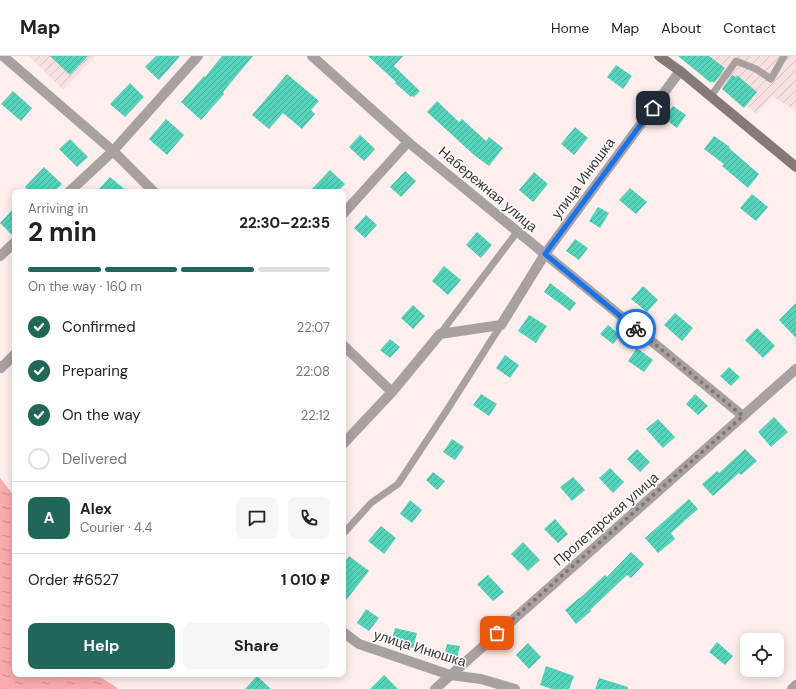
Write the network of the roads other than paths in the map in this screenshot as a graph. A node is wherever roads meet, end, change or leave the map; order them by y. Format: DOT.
graph roads {
  1 [pos="3,56"];
  2 [pos="198,56"];
  3 [pos="312,56"];
  4 [pos="659,56"];
  5 [pos="784,56"];
  6 [pos="737,59"];
  7 [pos="680,71"];
  8 [pos="711,96"];
  9 [pos="408,142"];
  10 [pos="113,151"];
  11 [pos="796,167"];
  12 [pos="73,189"];
  13 [pos="151,189"];
  14 [pos="346,211"];
  15 [pos="517,232"];
  16 [pos="12,245"];
  17 [pos="545,254"];
  18 [pos="0,256"];
  19 [pos="501,325"];
  20 [pos="440,334"];
  21 [pos="346,348"];
  22 [pos="12,357"];
  23 [pos="0,366"];
  24 [pos="796,369"];
  25 [pos="392,392"];
  26 [pos="743,416"];
  27 [pos="346,441"];
  28 [pos="346,531"];
  29 [pos="346,634"];
  30 [pos="450,675"];
  31 [pos="796,685"];
  32 [pos="435,689"];
  33 [pos="515,689"];
  34 [pos="792,689"];
  1 -- 10 [label="street"];
  2 -- 10 [label="street"];
  3 -- 9 [label="street, Набережная улица"];
  4 -- 7 [label="street"];
  5 -- 6 [label="lane"];
  6 -- 8 [label="lane"];
  7 -- 8 [label="street"];
  7 -- 17 [label="street, улица Инюшка"];
  8 -- 11 [label="street"];
  9 -- 14 [label="street"];
  9 -- 15 [label="street, Набережная улица"];
  10 -- 12 [label="street"];
  10 -- 13 [label="street"];
  15 -- 17 [label="street, Набережная улица"];
  15 -- 20 [label="lane"];
  16 -- 18 [label="street"];
  17 -- 19 [label="street, улица Инюшка"];
  17 -- 26 [label="street, Набережная улица"];
  19 -- 20 [label="street"];
  19 -- 28 [label="lane, улица Инюшка"];
  20 -- 25 [label="street"];
  21 -- 25 [label="street"];
  22 -- 23 [label="street"];
  24 -- 26 [label="street, Пролетарская улица"];
  25 -- 27 [label="street"];
  26 -- 30 [label="street, Пролетарская улица"];
  29 -- 30 [label="street, улица Инюшка"];
  30 -- 32 [label="street, Пролетарская улица"];
  30 -- 33 [label="street, улица Инюшка"];
  31 -- 34 [label="street"];
}
